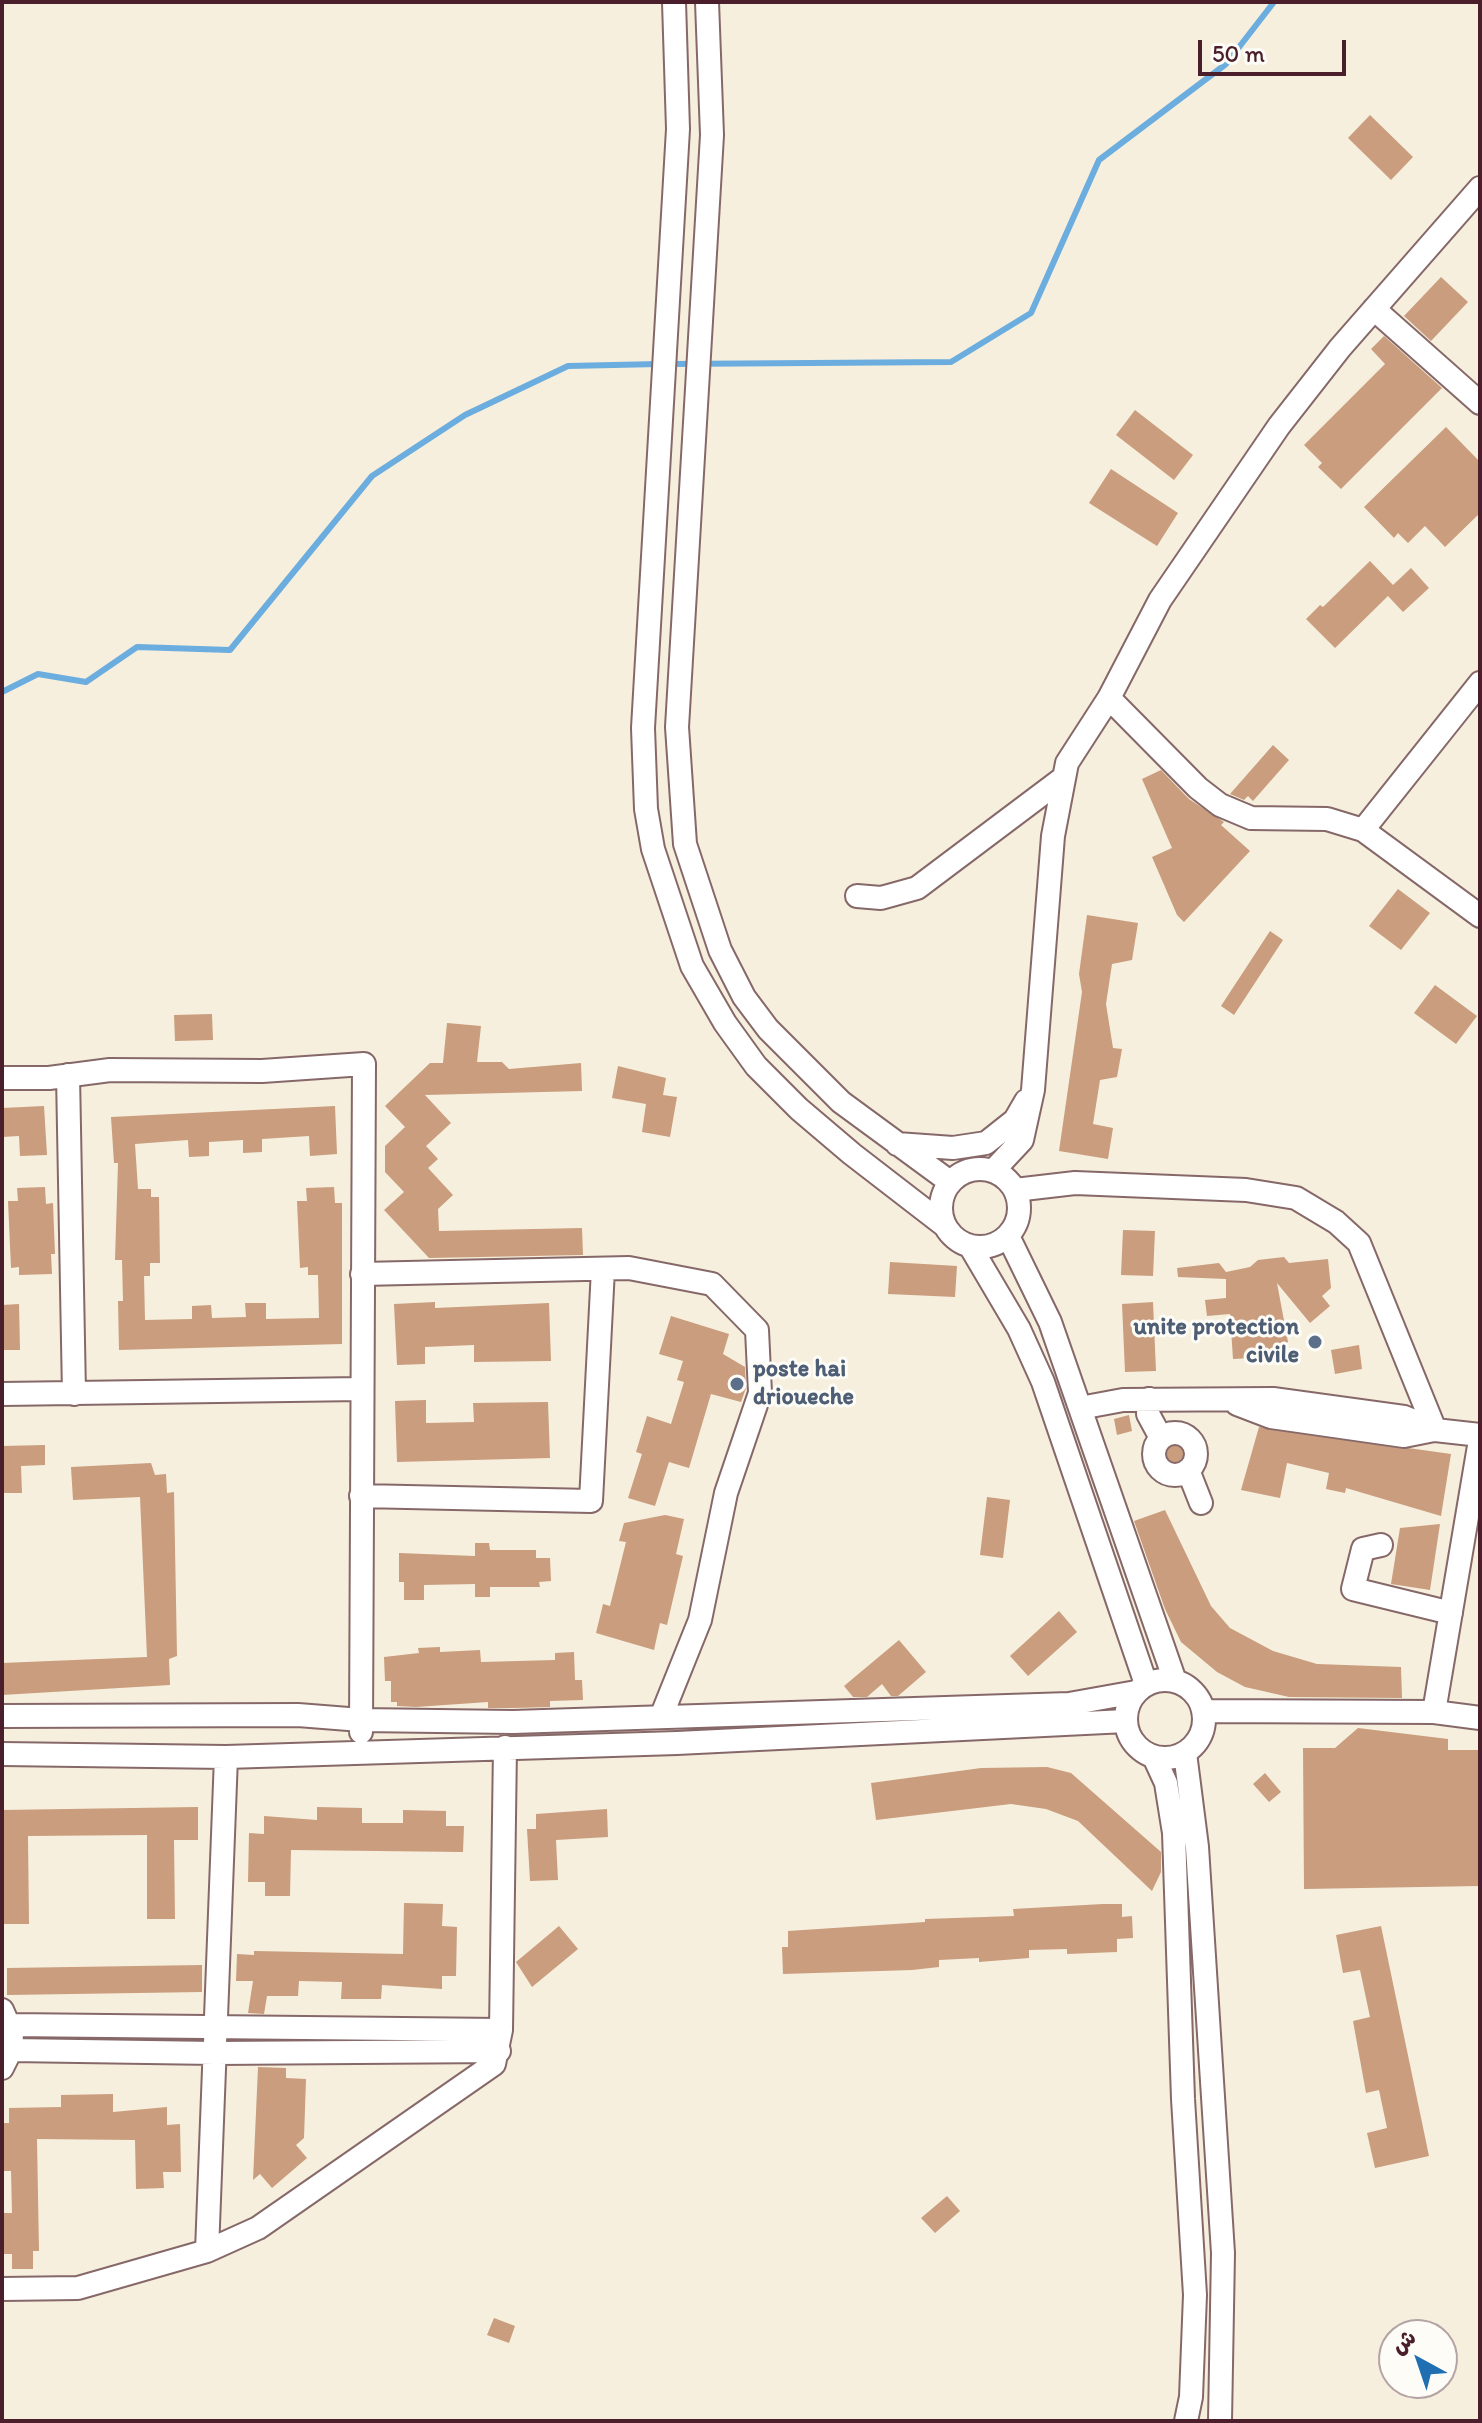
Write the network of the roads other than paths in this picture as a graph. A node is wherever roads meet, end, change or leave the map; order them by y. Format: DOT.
graph roads {
  1 [pos="674,2"];
  2 [pos="707,2"];
  3 [pos="1480,188"];
  4 [pos="1374,309"];
  5 [pos="1480,403"];
  6 [pos="1480,683"];
  7 [pos="1104,706"];
  8 [pos="1062,779"];
  9 [pos="1363,830"];
  10 [pos="857,896"];
  11 [pos="1480,916"];
  12 [pos="68,1075"];
  13 [pos="2,1078"];
  14 [pos="1033,1090"];
  15 [pos="895,1144"];
  16 [pos="993,1171"];
  17 [pos="950,1182"];
  18 [pos="1015,1190"];
  19 [pos="944,1225"];
  20 [pos="1008,1236"];
  21 [pos="970,1246"];
  22 [pos="603,1269"];
  23 [pos="362,1274"];
  24 [pos="361,1389"];
  25 [pos="2,1394"];
  26 [pos="74,1394"];
  27 [pos="1149,1399"];
  28 [pos="1080,1408"];
  29 [pos="1435,1430"];
  30 [pos="1480,1437"];
  31 [pos="361,1496"];
  32 [pos="1201,1503"];
  33 [pos="1381,1545"];
  34 [pos="1451,1613"];
  35 [pos="1175,1681"];
  36 [pos="1141,1688"];
  37 [pos="1203,1711"];
  38 [pos="1434,1712"];
  39 [pos="2,1716"];
  40 [pos="661,1717"];
  41 [pos="1480,1718"];
  42 [pos="361,1720"];
  43 [pos="1126,1721"];
  44 [pos="505,1747"];
  45 [pos="361,1751"];
  46 [pos="1185,1753"];
  47 [pos="2,1754"];
  48 [pos="226,1757"];
  49 [pos="1154,1757"];
  50 [pos="6,2017"];
  51 [pos="216,2027"];
  52 [pos="500,2040"];
  53 [pos="215,2053"];
  54 [pos="7,2059"];
  55 [pos="207,2251"];
  56 [pos="2,2289"];
  57 [pos="1186,2421"];
  58 [pos="1220,2421"];
  1 -- 19 [label="street"];
  2 -- 15 [label="street"];
  3 -- 4 [label="street"];
  4 -- 5 [label="street"];
  4 -- 7 [label="street"];
  6 -- 9 [label="street"];
  7 -- 8 [label="street"];
  7 -- 9 [label="street"];
  8 -- 10 [label="street"];
  8 -- 14 [label="street"];
  9 -- 11 [label="street"];
  12 -- 13 [label="street"];
  12 -- 23 [label="street"];
  12 -- 26 [label="street"];
  14 -- 15 [label="street"];
  14 -- 16 [label="street"];
  15 -- 17 [label="street"];
  16 -- 17 [label="street"];
  16 -- 18 [label="street"];
  17 -- 19 [label="street"];
  18 -- 20 [label="street"];
  18 -- 29 [label="street"];
  19 -- 21 [label="street"];
  20 -- 21 [label="street"];
  20 -- 28 [label="street"];
  21 -- 36 [label="street"];
  22 -- 23 [label="street"];
  22 -- 31 [label="street"];
  22 -- 40 [label="street"];
  23 -- 24 [label="street"];
  24 -- 26 [label="street"];
  24 -- 31 [label="street"];
  25 -- 26 [label="street"];
  27 -- 28 [label="street"];
  27 -- 29 [label="street"];
  27 -- 32 [label="street"];
  28 -- 35 [label="street"];
  29 -- 30 [label="street"];
  30 -- 34 [label="street"];
  31 -- 42 [label="street"];
  33 -- 34 [label="street"];
  34 -- 38 [label="street"];
  35 -- 36 [label="street"];
  35 -- 37 [label="street"];
  36 -- 40 [label="street"];
  36 -- 43 [label="street"];
  37 -- 38 [label="street"];
  37 -- 46 [label="street"];
  38 -- 41 [label="street"];
  39 -- 42 [label="street"];
  40 -- 42 [label="street"];
  42 -- 45 [label="street"];
  43 -- 44 [label="street"];
  43 -- 49 [label="street"];
  44 -- 45 [label="street"];
  44 -- 52 [label="street"];
  45 -- 48 [label="street"];
  46 -- 49 [label="street"];
  46 -- 58 [label="street"];
  47 -- 48 [label="street"];
  48 -- 51 [label="street"];
  49 -- 57 [label="street"];
  50 -- 51 [label="street"];
  50 -- 54 [label="street"];
  51 -- 52 [label="street"];
  51 -- 53 [label="street"];
  52 -- 53 [label="street"];
  52 -- 55 [label="street"];
  53 -- 54 [label="street"];
  53 -- 55 [label="street"];
  55 -- 56 [label="street"];
}
